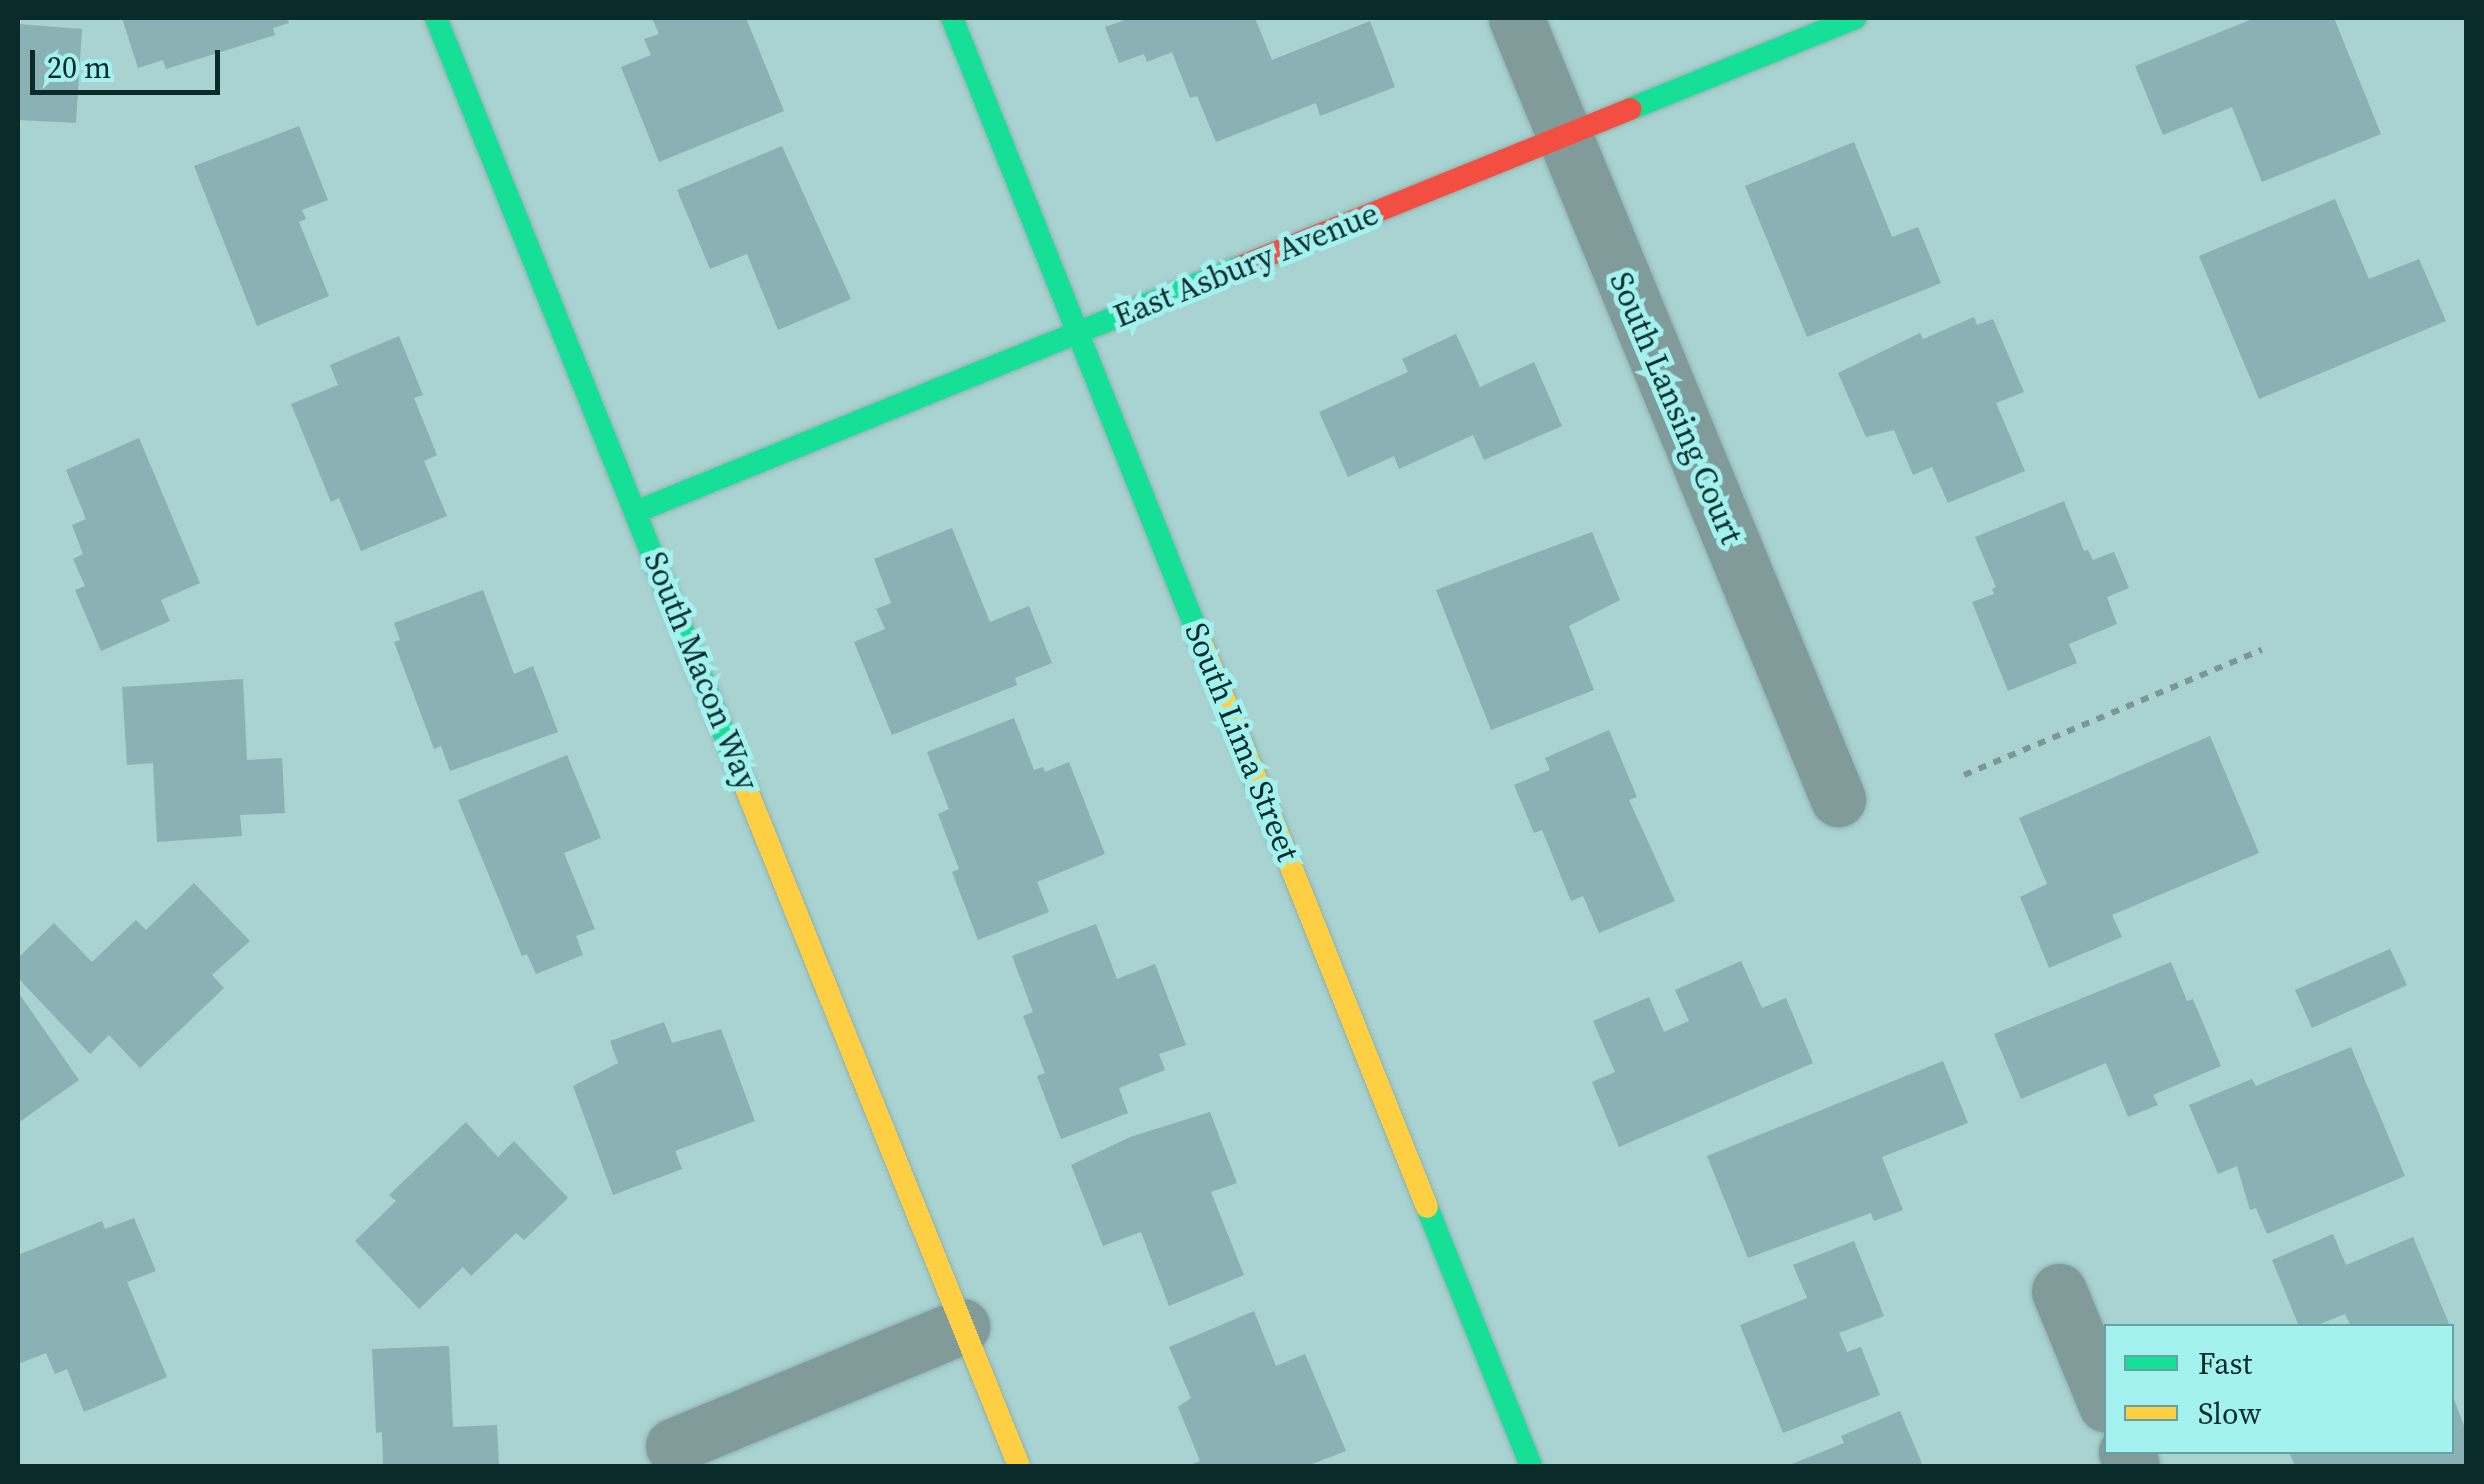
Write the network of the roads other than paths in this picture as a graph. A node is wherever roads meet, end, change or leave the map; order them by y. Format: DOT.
graph roads {
  1 [pos="436,18"];
  2 [pos="952,18"];
  3 [pos="1516,18"];
  4 [pos="1855,18"];
  5 [pos="1563,136"];
  6 [pos="1080,332"];
  7 [pos="638,510"];
  8 [pos="1838,798"];
  9 [pos="2060,1290"];
  10 [pos="962,1326"];
  11 [pos="2104,1400"];
  12 [pos="673,1446"];
  13 [pos="1019,1466"];
  14 [pos="1531,1466"];
  1 -- 7 [label="street, South Macon Way"];
  2 -- 6 [label="street, South Lima Street"];
  3 -- 5 [label="street, South Lansing Court"];
  4 -- 5 [label="street, East Asbury Avenue"];
  5 -- 6 [label="street, East Asbury Avenue"];
  5 -- 8 [label="street, South Lansing Court"];
  6 -- 7 [label="street, East Asbury Avenue"];
  6 -- 14 [label="street, South Lima Street"];
  7 -- 10 [label="street, South Macon Way"];
  9 -- 11 [label="street"];
  10 -- 12 [label="street"];
  10 -- 13 [label="street, South Macon Way"];
}
